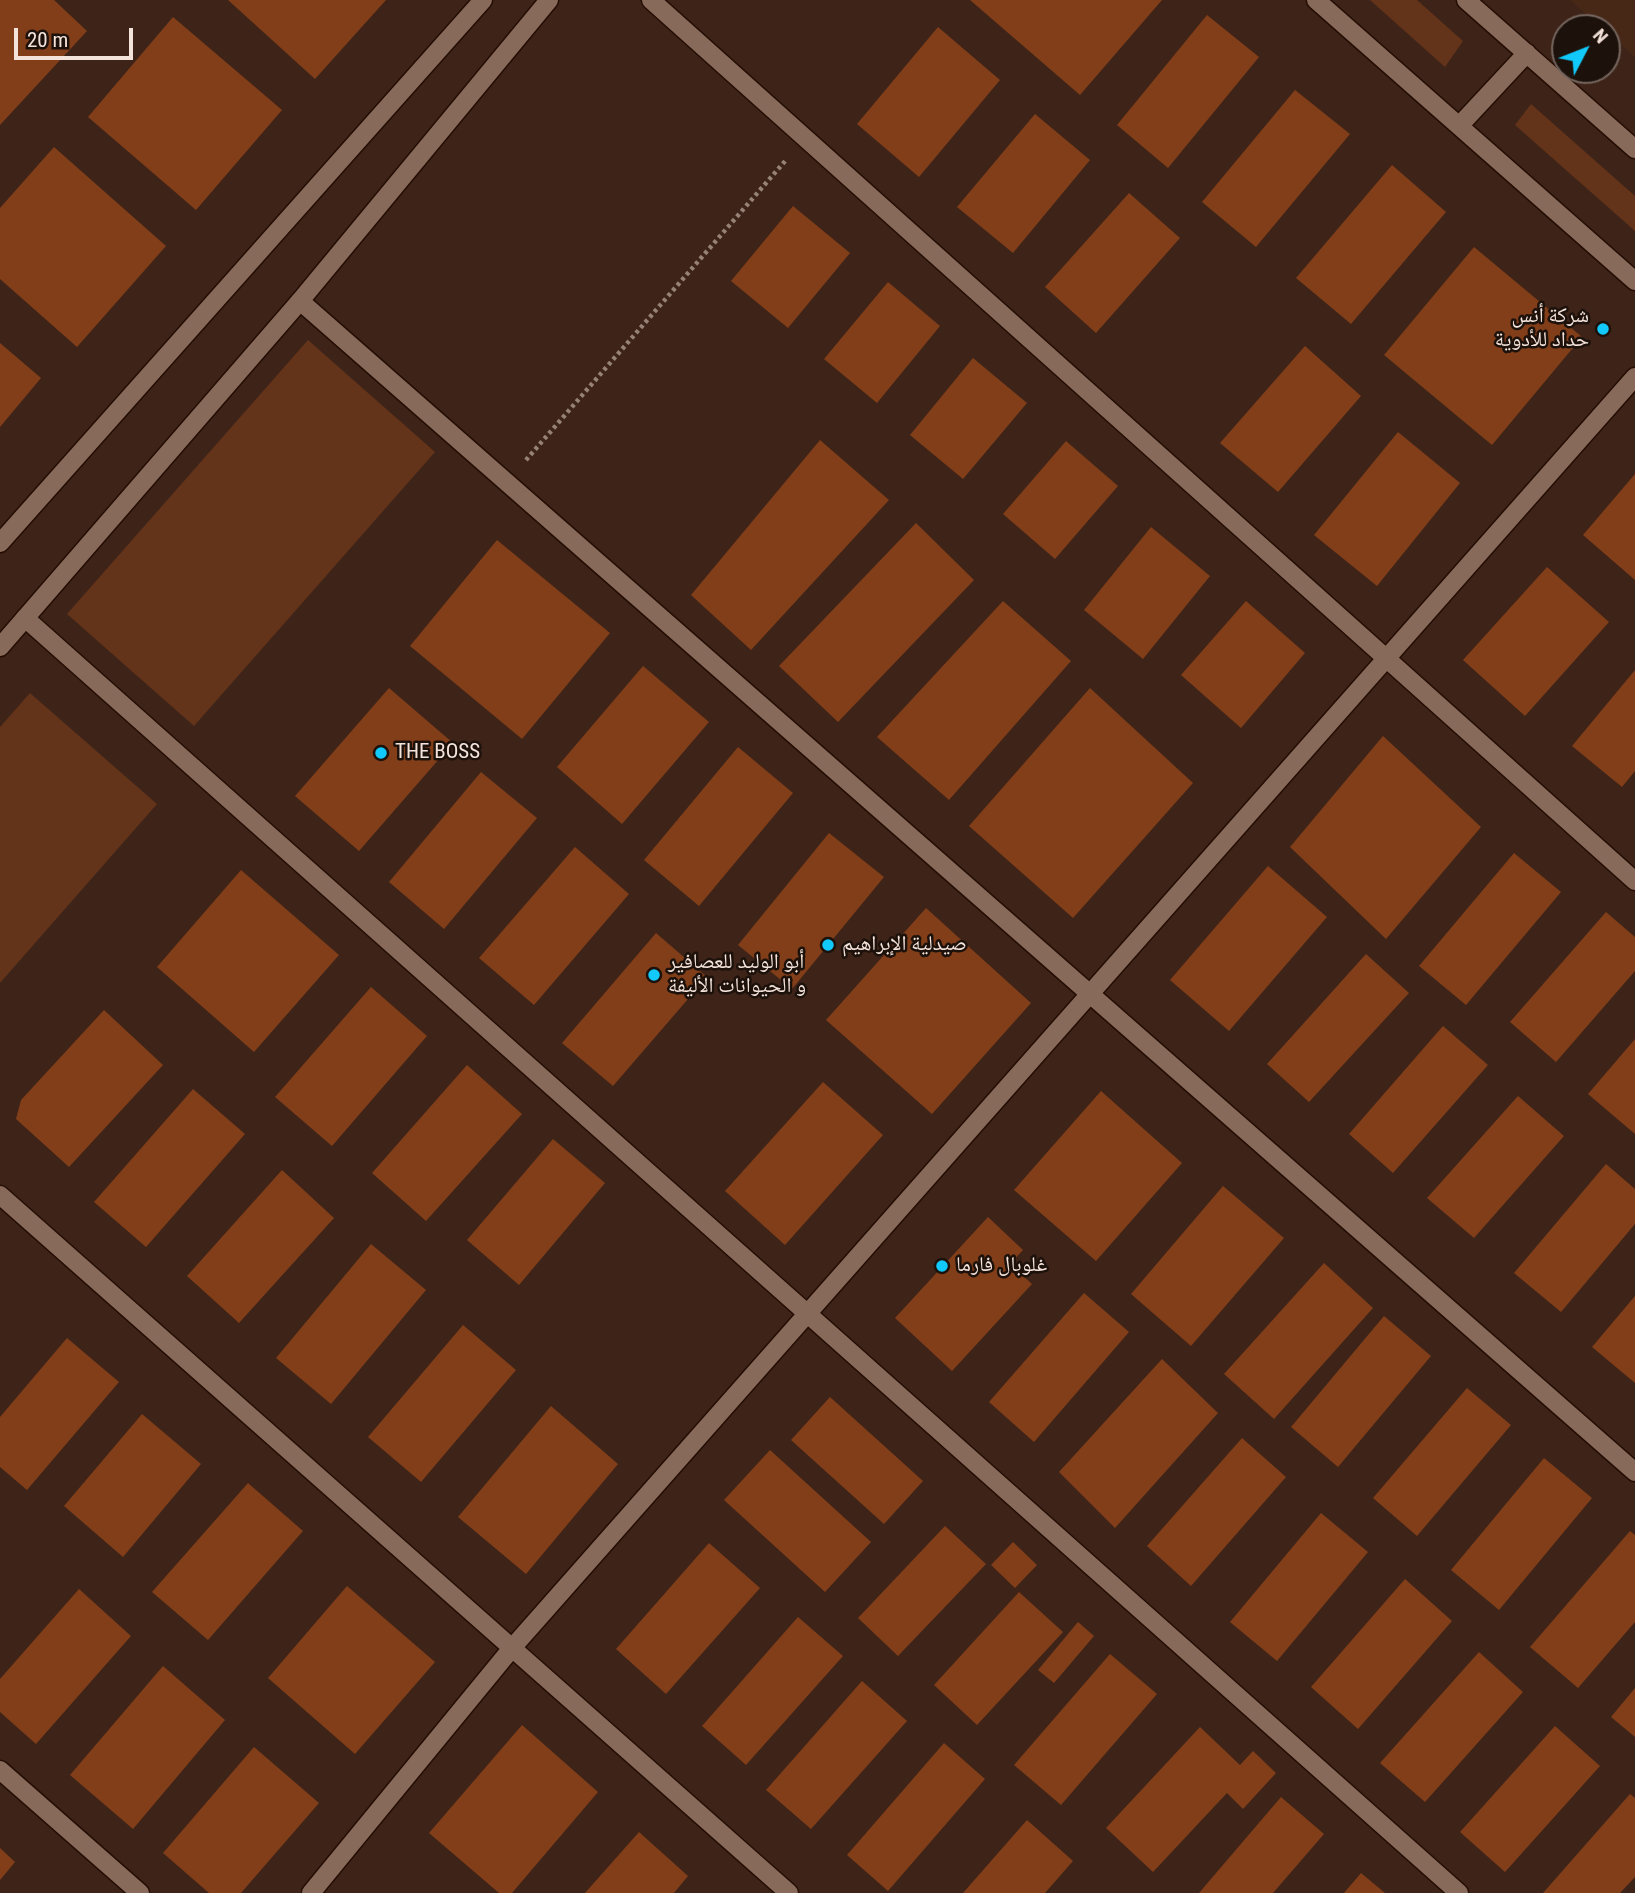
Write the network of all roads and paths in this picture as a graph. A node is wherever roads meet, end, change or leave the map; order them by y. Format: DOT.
graph roads {
  1 [pos="483,0"];
  2 [pos="549,0"];
  3 [pos="651,0"];
  4 [pos="1316,0"];
  5 [pos="1466,0"];
  6 [pos="1527,53"];
  7 [pos="1459,126"];
  8 [pos="805,138"];
  9 [pos="1635,149"];
  10 [pos="1635,281"];
  11 [pos="300,302"];
  12 [pos="1635,377"];
  13 [pos="507,483"];
  14 [pos="0,543"];
  15 [pos="25,618"];
  16 [pos="0,647"];
  17 [pos="1386,659"];
  18 [pos="1635,881"];
  19 [pos="1089,994"];
  20 [pos="0,1195"];
  21 [pos="806,1315"];
  22 [pos="1635,1472"];
  23 [pos="512,1648"];
  24 [pos="0,1770"];
  25 [pos="140,1893"];
  26 [pos="311,1893"];
  27 [pos="789,1893"];
  28 [pos="1459,1893"];
  1 -- 14 [label="street"];
  2 -- 11 [label="street"];
  3 -- 8 [label="street"];
  4 -- 7 [label="street"];
  5 -- 6 [label="street"];
  6 -- 7 [label="street"];
  6 -- 9 [label="street"];
  7 -- 10 [label="street"];
  8 -- 13 [label="path"];
  8 -- 17 [label="street"];
  11 -- 13 [label="street"];
  11 -- 15 [label="street"];
  12 -- 17 [label="street"];
  13 -- 19 [label="street"];
  15 -- 16 [label="street"];
  15 -- 21 [label="street"];
  17 -- 18 [label="street"];
  17 -- 19 [label="street"];
  19 -- 21 [label="street"];
  19 -- 22 [label="street"];
  20 -- 23 [label="street"];
  21 -- 23 [label="street"];
  21 -- 28 [label="street"];
  23 -- 26 [label="street"];
  23 -- 27 [label="street"];
  24 -- 25 [label="street"];
}
